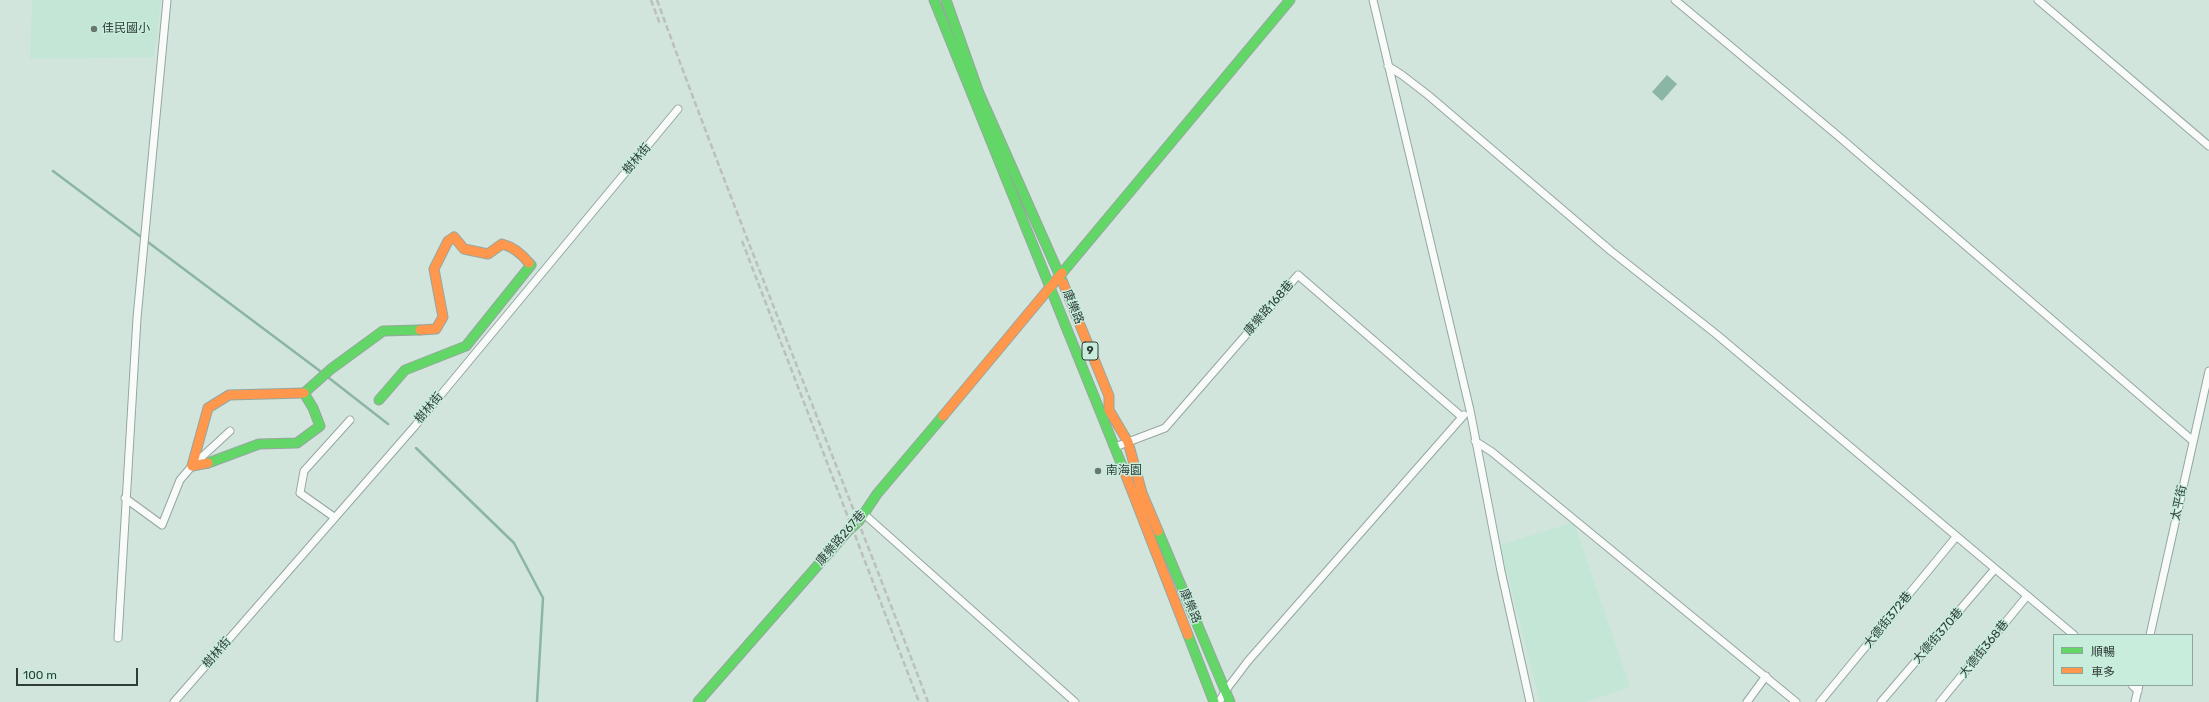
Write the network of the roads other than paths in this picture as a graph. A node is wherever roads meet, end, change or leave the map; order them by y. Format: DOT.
graph roads {
  1 [pos="167,0"];
  2 [pos="934,0"];
  3 [pos="946,0"];
  4 [pos="1290,0"];
  5 [pos="1373,0"];
  6 [pos="1675,0"];
  7 [pos="2038,0"];
  8 [pos="1388,66"];
  9 [pos="678,109"];
  10 [pos="2209,146"];
  11 [pos="1060,276"];
  12 [pos="1051,286"];
  13 [pos="2209,372"];
  14 [pos="304,393"];
  15 [pos="379,400"];
  16 [pos="1470,410"];
  17 [pos="1462,418"];
  18 [pos="350,420"];
  19 [pos="230,431"];
  20 [pos="1475,441"];
  21 [pos="2193,441"];
  22 [pos="1128,442"];
  23 [pos="1115,446"];
  24 [pos="192,466"];
  25 [pos="125,498"];
  26 [pos="864,514"];
  27 [pos="334,517"];
  28 [pos="1956,537"];
  29 [pos="1994,570"];
  30 [pos="2027,596"];
  31 [pos="2073,634"];
  32 [pos="2150,634"];
  33 [pos="118,638"];
  34 [pos="1766,676"];
  35 [pos="2139,688"];
  36 [pos="1226,690"];
  37 [pos="174,702"];
  38 [pos="698,702"];
  39 [pos="1075,702"];
  40 [pos="1214,702"];
  41 [pos="1220,702"];
  42 [pos="1230,702"];
  43 [pos="1530,702"];
  44 [pos="1747,702"];
  45 [pos="1796,702"];
  46 [pos="1820,702"];
  47 [pos="1881,702"];
  48 [pos="1940,702"];
  49 [pos="2135,702"];
  1 -- 25 [label="street"];
  2 -- 12 [label="street, 康樂路 / 9"];
  3 -- 11 [label="street, 康樂路 / 9"];
  4 -- 11 [label="street, 康樂路267巷"];
  5 -- 8 [label="street"];
  6 -- 21 [label="street"];
  7 -- 10 [label="street"];
  8 -- 16 [label="street"];
  8 -- 28 [label="street"];
  9 -- 27 [label="street, 樹林街"];
  11 -- 12 [label="street, 康樂路267巷"];
  11 -- 22 [label="street, 康樂路 / 9"];
  12 -- 23 [label="street, 康樂路 / 9"];
  12 -- 26 [label="street, 康樂路267巷"];
  13 -- 21 [label="street, 太平街"];
  14 -- 15 [label="street"];
  14 -- 24 [label="street"];
  14 -- 24 [label="street"];
  16 -- 17 [label="street"];
  16 -- 20 [label="street"];
  17 -- 22 [label="street, 康樂路168巷"];
  17 -- 36 [label="street"];
  18 -- 27 [label="street"];
  19 -- 24 [label="street"];
  20 -- 34 [label="street"];
  20 -- 43 [label="street"];
  21 -- 32 [label="street, 太平街"];
  22 -- 23 [label="street, 康樂路168巷"];
  22 -- 36 [label="street, 康樂路 / 9"];
  23 -- 40 [label="street, 康樂路 / 9"];
  24 -- 25 [label="street"];
  25 -- 33 [label="street"];
  26 -- 38 [label="street, 康樂路267巷"];
  26 -- 39 [label="street"];
  27 -- 37 [label="street, 樹林街"];
  28 -- 29 [label="street"];
  28 -- 46 [label="street, 大德街372巷"];
  29 -- 30 [label="street"];
  29 -- 47 [label="street, 大德街370巷"];
  30 -- 31 [label="street"];
  30 -- 48 [label="street, 大德街368巷"];
  34 -- 44 [label="street"];
  34 -- 45 [label="street"];
  35 -- 49 [label="street"];
  36 -- 41 [label="street"];
  36 -- 42 [label="street, 康樂路 / 9"];
}
